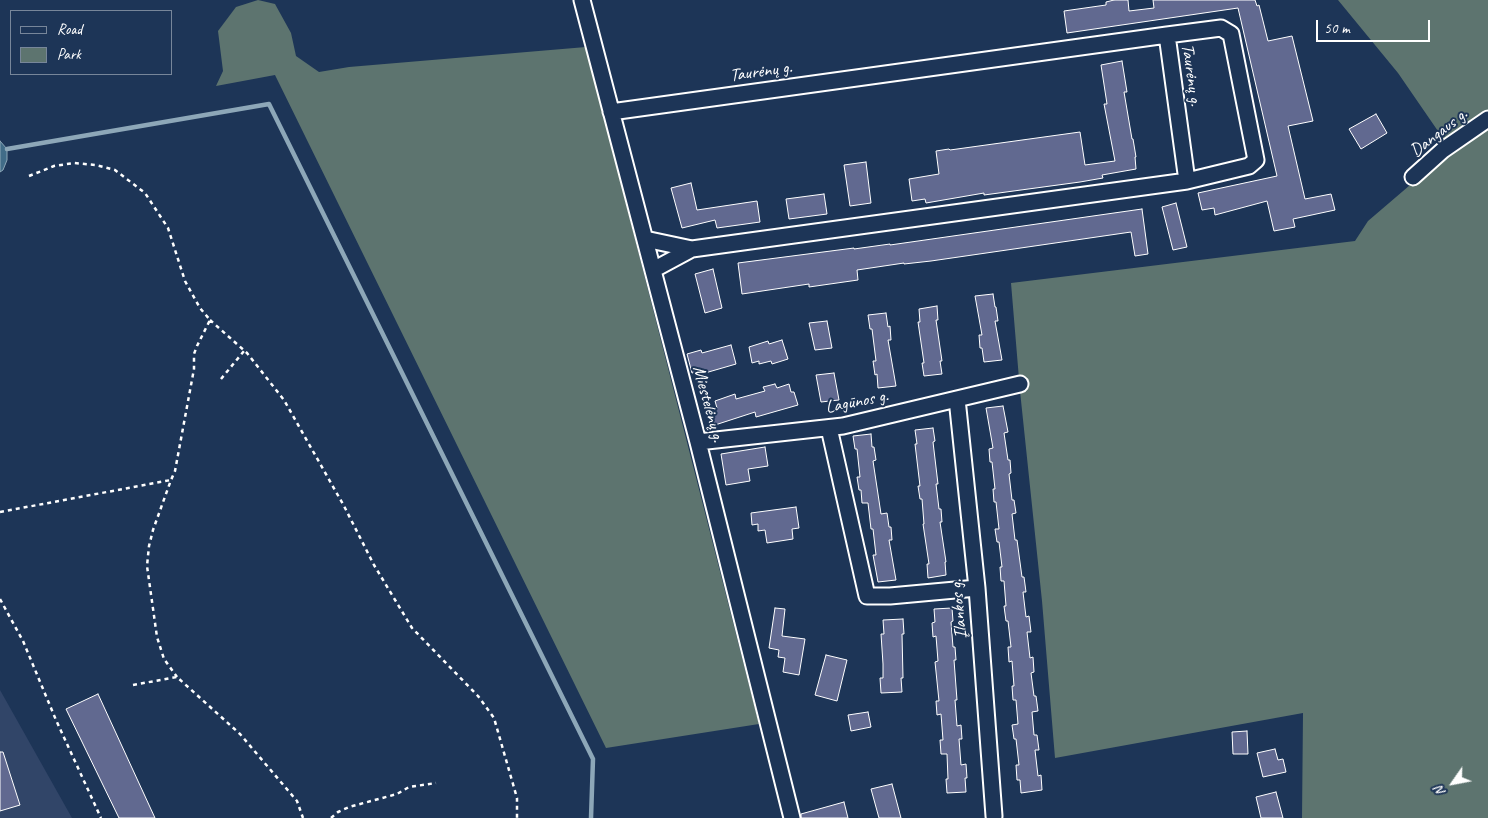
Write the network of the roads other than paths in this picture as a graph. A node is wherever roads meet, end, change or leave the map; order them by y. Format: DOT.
graph roads {
  1 [pos="582,0"];
  2 [pos="1167,35"];
  3 [pos="611,112"];
  4 [pos="1488,119"];
  5 [pos="1413,177"];
  6 [pos="1186,181"];
  7 [pos="644,238"];
  8 [pos="692,250"];
  9 [pos="653,270"];
  10 [pos="1020,384"];
  11 [pos="957,399"];
  12 [pos="829,428"];
  13 [pos="698,442"];
  14 [pos="977,588"];
  15 [pos="994,816"];
  16 [pos="792,818"];
  1 -- 3 [label="street, Miestelėnų g."];
  2 -- 3 [label="street, Taurėnų g."];
  2 -- 6 [label="street, Taurėnų g."];
  2 -- 6 [label="street"];
  3 -- 7 [label="street, Miestelėnų g."];
  4 -- 5 [label="street, Dangaus g."];
  6 -- 8 [label="street"];
  7 -- 8 [label="street"];
  7 -- 9 [label="street, Miestelėnų g."];
  8 -- 9 [label="street"];
  9 -- 13 [label="street, Miestelėnų g."];
  10 -- 11 [label="street, Lagūnos g."];
  11 -- 12 [label="street, Lagūnos g."];
  11 -- 14 [label="street, Įlankos g."];
  12 -- 13 [label="street, Lagūnos g."];
  12 -- 14 [label="street"];
  13 -- 16 [label="street, Miestelėnų g."];
  14 -- 15 [label="street, Įlankos g."];
}
